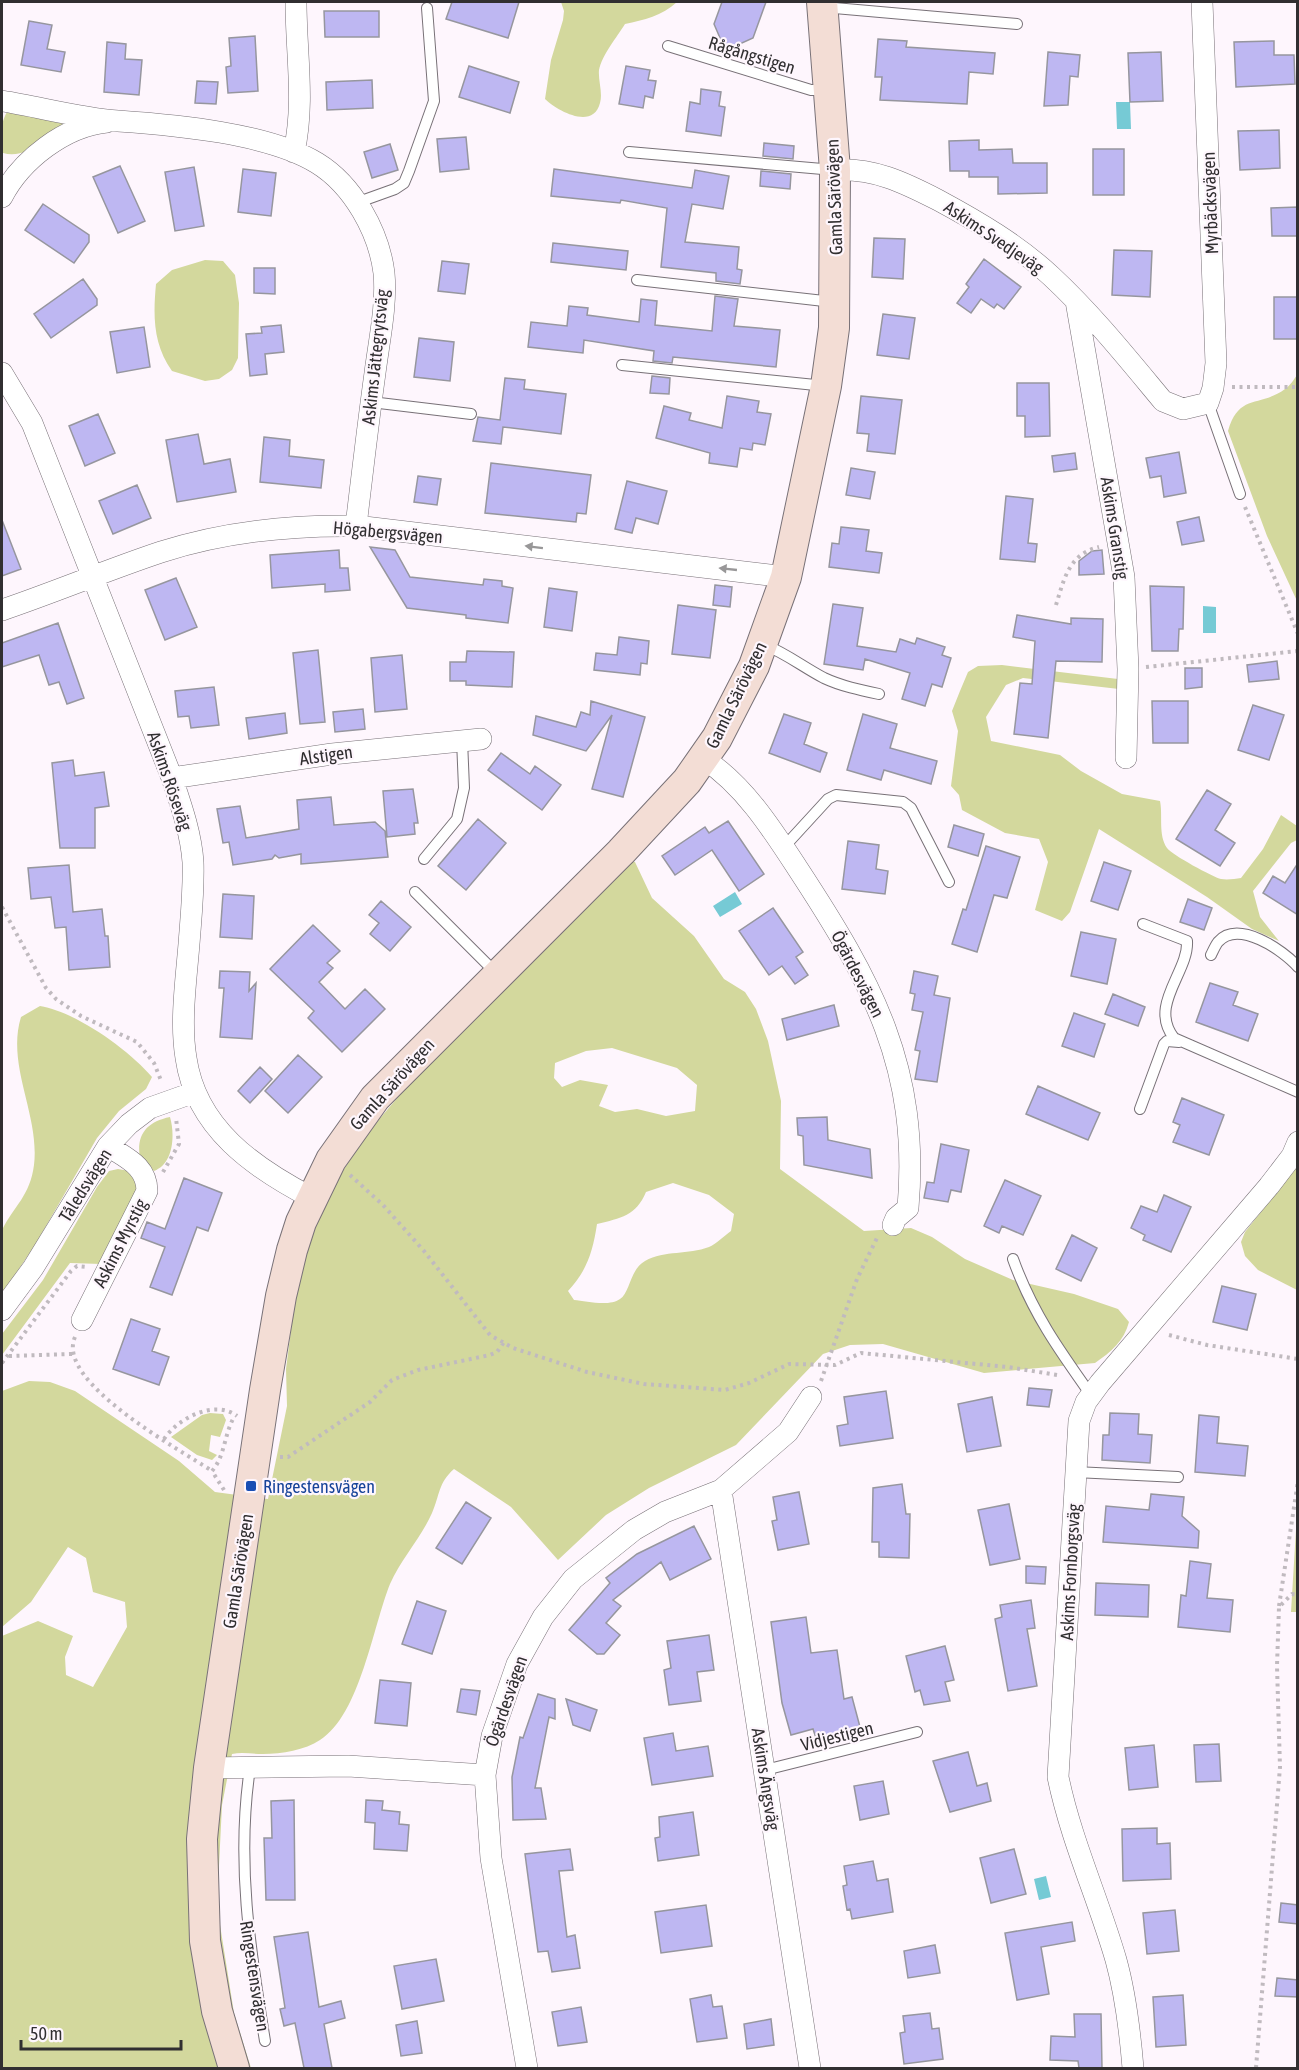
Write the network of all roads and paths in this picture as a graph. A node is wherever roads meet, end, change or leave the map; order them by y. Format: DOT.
graph roads {
  1 [pos="296,2"];
  2 [pos="1202,2"];
  3 [pos="822,4"];
  4 [pos="427,8"];
  5 [pos="1017,24"];
  6 [pos="668,46"];
  7 [pos="828,90"];
  8 [pos="2,101"];
  9 [pos="117,121"];
  10 [pos="294,152"];
  11 [pos="629,153"];
  12 [pos="835,170"];
  13 [pos="2,197"];
  14 [pos="356,203"];
  15 [pos="637,280"];
  16 [pos="1076,300"];
  17 [pos="835,302"];
  18 [pos="622,365"];
  19 [pos="2,373"];
  20 [pos="826,387"];
  21 [pos="1298,387"];
  22 [pos="1211,396"];
  23 [pos="371,402"];
  24 [pos="471,414"];
  25 [pos="1240,494"];
  26 [pos="356,526"];
  27 [pos="1119,545"];
  28 [pos="93,576"];
  29 [pos="786,577"];
  30 [pos="1056,605"];
  31 [pos="2,610"];
  32 [pos="1298,634"];
  33 [pos="762,644"];
  34 [pos="1298,651"];
  35 [pos="1128,669"];
  36 [pos="879,694"];
  37 [pos="471,739"];
  38 [pos="1126,758"];
  39 [pos="704,759"];
  40 [pos="172,778"];
  41 [pos="784,847"];
  42 [pos="424,859"];
  43 [pos="949,882"];
  44 [pos="415,892"];
  45 [pos="2,907"];
  46 [pos="1143,924"];
  47 [pos="1210,955"];
  48 [pos="1298,967"];
  49 [pos="497,974"];
  50 [pos="1179,1042"];
  51 [pos="195,1092"];
  52 [pos="1298,1092"];
  53 [pos="170,1100"];
  54 [pos="1140,1109"];
  55 [pos="1298,1142"];
  56 [pos="108,1146"];
  57 [pos="332,1160"];
  58 [pos="312,1198"];
  59 [pos="143,1200"];
  60 [pos="893,1225"];
  61 [pos="1013,1259"];
  62 [pos="105,1273"];
  63 [pos="2,1310"];
  64 [pos="82,1320"];
  65 [pos="1146,1330"];
  66 [pos="504,1342"];
  67 [pos="72,1354"];
  68 [pos="8,1356"];
  69 [pos="1298,1359"];
  70 [pos="2,1363"];
  71 [pos="828,1366"];
  72 [pos="1085,1387"];
  73 [pos="811,1397"];
  74 [pos="242,1421"];
  75 [pos="164,1439"];
  76 [pos="280,1445"];
  77 [pos="212,1471"];
  78 [pos="1075,1472"];
  79 [pos="1178,1477"];
  80 [pos="1298,1481"];
  81 [pos="722,1490"];
  82 [pos="1298,1595"];
  83 [pos="1279,1607"];
  84 [pos="917,1732"];
  85 [pos="209,1768"];
  86 [pos="250,1768"];
  87 [pos="765,1770"];
  88 [pos="485,1775"];
  89 [pos="265,2041"];
  90 [pos="234,2068"];
  91 [pos="526,2068"];
  92 [pos="810,2068"];
  93 [pos="1133,2068"];
  94 [pos="1256,2068"];
  1 -- 10 [label="street"];
  2 -- 22 [label="street, Myrbäcksvägen"];
  3 -- 5 [label="lane, Gamla Särövägen"];
  3 -- 7 [label="street, Gamla Särövägen"];
  4 -- 14 [label="lane"];
  6 -- 7 [label="lane, Rågångstigen"];
  7 -- 12 [label="street, Gamla Särövägen"];
  8 -- 9 [label="street, Askims Jättegrytsväg"];
  9 -- 10 [label="street, Askims Jättegrytsväg"];
  9 -- 13 [label="street, Askims Jättegrytsväg"];
  10 -- 14 [label="street, Askims Jättegrytsväg"];
  11 -- 12 [label="lane"];
  12 -- 16 [label="street, Askims Svedjeväg"];
  12 -- 17 [label="street, Gamla Särövägen"];
  14 -- 23 [label="street, Askims Jättegrytsväg"];
  15 -- 17 [label="lane"];
  16 -- 22 [label="street, Askims Svedjeväg"];
  16 -- 27 [label="street, Askims Granstig"];
  17 -- 20 [label="street, Gamla Särövägen"];
  18 -- 20 [label="lane"];
  19 -- 28 [label="street, Askims Röseväg"];
  20 -- 29 [label="street, Gamla Särövägen"];
  21 -- 22 [label="path"];
  22 -- 25 [label="lane"];
  23 -- 24 [label="lane"];
  23 -- 26 [label="street, Askims Jättegrytsväg"];
  25 -- 32 [label="path"];
  26 -- 28 [label="street, Högabergsvägen"];
  29 -- 26 [label="street, Högabergsvägen, one-way"];
  27 -- 30 [label="path"];
  27 -- 35 [label="street, Askims Granstig"];
  28 -- 31 [label="street, Högabergsvägen"];
  28 -- 40 [label="street, Askims Röseväg"];
  29 -- 33 [label="street, Gamla Särövägen"];
  33 -- 36 [label="lane"];
  33 -- 39 [label="street, Gamla Särövägen"];
  34 -- 35 [label="path"];
  35 -- 38 [label="street, Askims Granstig"];
  37 -- 40 [label="street, Alstigen"];
  37 -- 42 [label="lane"];
  39 -- 41 [label="street, Ögärdesvägen"];
  39 -- 49 [label="street, Gamla Särövägen"];
  40 -- 51 [label="street, Askims Röseväg"];
  41 -- 43 [label="lane"];
  41 -- 60 [label="street, Ögärdesvägen"];
  44 -- 49 [label="lane"];
  45 -- 53 [label="path"];
  46 -- 50 [label="lane"];
  47 -- 48 [label="lane"];
  49 -- 57 [label="street, Gamla Särövägen"];
  50 -- 52 [label="lane"];
  50 -- 54 [label="lane"];
  51 -- 53 [label="street, Tåledsvägen"];
  51 -- 58 [label="street, Askims Röseväg"];
  53 -- 56 [label="street, Tåledsvägen"];
  53 -- 59 [label="path"];
  55 -- 65 [label="street, Askims Fornborgsväg"];
  56 -- 59 [label="street, Askims Myrstig"];
  56 -- 63 [label="street, Tåledsvägen"];
  57 -- 58 [label="street, Gamla Särövägen"];
  57 -- 66 [label="path"];
  58 -- 85 [label="street, Gamla Särövägen"];
  59 -- 62 [label="street, Askims Myrstig"];
  60 -- 71 [label="path"];
  61 -- 72 [label="lane"];
  62 -- 64 [label="street, Askims Myrstig"];
  62 -- 68 [label="path"];
  64 -- 67 [label="path"];
  65 -- 69 [label="path"];
  65 -- 72 [label="street, Askims Fornborgsväg"];
  66 -- 71 [label="path"];
  66 -- 76 [label="path"];
  67 -- 68 [label="path"];
  67 -- 75 [label="path"];
  68 -- 70 [label="path"];
  71 -- 72 [label="path"];
  72 -- 78 [label="street, Askims Fornborgsväg"];
  73 -- 81 [label="street, Ögärdesvägen"];
  74 -- 75 [label="path"];
  75 -- 77 [label="path"];
  78 -- 79 [label="lane"];
  78 -- 93 [label="street, Askims Fornborgsväg"];
  80 -- 83 [label="path"];
  81 -- 87 [label="street, Askims Ängsväg"];
  81 -- 88 [label="street, Ögärdesvägen"];
  82 -- 83 [label="path"];
  83 -- 94 [label="path"];
  84 -- 87 [label="lane, Vidjestigen"];
  85 -- 86 [label="street"];
  85 -- 90 [label="street, Gamla Särövägen"];
  86 -- 88 [label="street"];
  86 -- 89 [label="lane, Ringestensvägen"];
  87 -- 92 [label="street, Askims Ängsväg"];
  88 -- 91 [label="street, Ögärdesvägen"];
}
